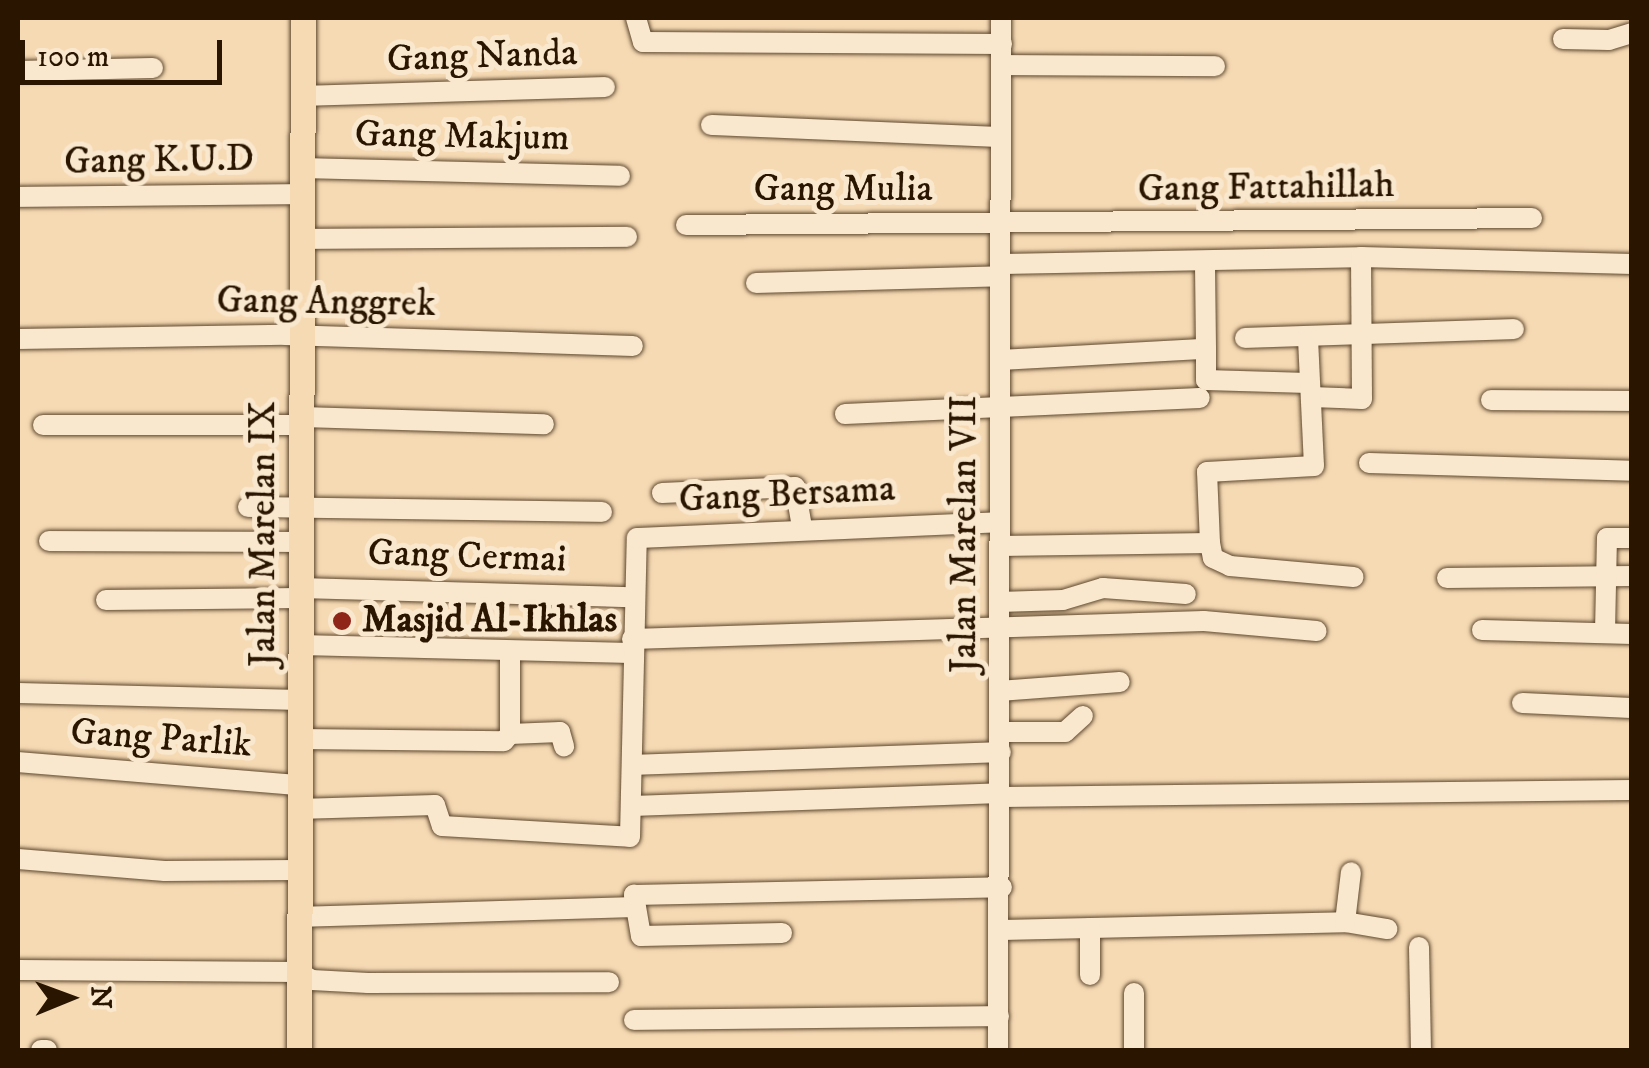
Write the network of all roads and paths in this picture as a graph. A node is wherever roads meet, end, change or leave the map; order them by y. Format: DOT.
graph roads {
  1 [pos="302,18"];
  2 [pos="636,18"];
  3 [pos="1002,18"];
  4 [pos="1632,33"];
  5 [pos="1564,39"];
  6 [pos="1002,54"];
  7 [pos="1215,66"];
  8 [pos="153,68"];
  9 [pos="18,71"];
  10 [pos="605,87"];
  11 [pos="302,96"];
  12 [pos="711,125"];
  13 [pos="1001,137"];
  14 [pos="620,176"];
  15 [pos="301,181"];
  16 [pos="18,197"];
  17 [pos="1532,218"];
  18 [pos="686,225"];
  19 [pos="1000,226"];
  20 [pos="627,237"];
  21 [pos="301,238"];
  22 [pos="1361,258"];
  23 [pos="1632,264"];
  24 [pos="1205,265"];
  25 [pos="1000,270"];
  26 [pos="756,283"];
  27 [pos="1514,329"];
  28 [pos="18,338"];
  29 [pos="1244,338"];
  30 [pos="1308,338"];
  31 [pos="1363,338"];
  32 [pos="303,340"];
  33 [pos="632,346"];
  34 [pos="1206,349"];
  35 [pos="1000,360"];
  36 [pos="1203,389"];
  37 [pos="1310,390"];
  38 [pos="1491,400"];
  39 [pos="1632,401"];
  40 [pos="1000,406"];
  41 [pos="845,414"];
  42 [pos="301,421"];
  43 [pos="544,424"];
  44 [pos="43,425"];
  45 [pos="1369,463"];
  46 [pos="1632,472"];
  47 [pos="662,493"];
  48 [pos="248,507"];
  49 [pos="301,507"];
  50 [pos="602,512"];
  51 [pos="1000,522"];
  52 [pos="802,527"];
  53 [pos="1632,538"];
  54 [pos="49,541"];
  55 [pos="300,542"];
  56 [pos="1210,543"];
  57 [pos="1000,546"];
  58 [pos="1632,576"];
  59 [pos="1354,577"];
  60 [pos="1607,577"];
  61 [pos="1447,578"];
  62 [pos="300,593"];
  63 [pos="1186,594"];
  64 [pos="631,597"];
  65 [pos="106,600"];
  66 [pos="999,602"];
  67 [pos="998,624"];
  68 [pos="1482,630"];
  69 [pos="1317,631"];
  70 [pos="1605,632"];
  71 [pos="1632,634"];
  72 [pos="300,645"];
  73 [pos="632,646"];
  74 [pos="510,650"];
  75 [pos="1120,682"];
  76 [pos="1000,691"];
  77 [pos="18,693"];
  78 [pos="300,700"];
  79 [pos="1522,703"];
  80 [pos="1632,708"];
  81 [pos="1083,716"];
  82 [pos="510,734"];
  83 [pos="300,738"];
  84 [pos="1000,742"];
  85 [pos="564,746"];
  86 [pos="18,762"];
  87 [pos="633,765"];
  88 [pos="1632,790"];
  89 [pos="1001,795"];
  90 [pos="299,797"];
  91 [pos="632,806"];
  92 [pos="18,859"];
  93 [pos="296,870"];
  94 [pos="1350,872"];
  95 [pos="1002,888"];
  96 [pos="634,908"];
  97 [pos="298,917"];
  98 [pos="1345,922"];
  99 [pos="1090,928"];
  100 [pos="1387,929"];
  101 [pos="1002,930"];
  102 [pos="782,933"];
  103 [pos="1419,948"];
  104 [pos="18,970"];
  105 [pos="298,972"];
  106 [pos="1090,975"];
  107 [pos="610,982"];
  108 [pos="1134,993"];
  109 [pos="998,1016"];
  110 [pos="634,1020"];
  111 [pos="299,1050"];
  112 [pos="998,1050"];
  113 [pos="1134,1050"];
  114 [pos="1421,1050"];
  1 -- 11 [label="main road, Jalan Marelan IX"];
  2 -- 6 [label="street"];
  3 -- 6 [label="street, Jalan Marelan VII"];
  4 -- 5 [label="street"];
  6 -- 7 [label="street"];
  6 -- 13 [label="street, Jalan Marelan VII"];
  8 -- 9 [label="street"];
  10 -- 11 [label="street, Gang Nanda"];
  11 -- 15 [label="main road, Jalan Marelan IX"];
  12 -- 13 [label="street"];
  13 -- 19 [label="street, Jalan Marelan VII"];
  14 -- 15 [label="street, Gang Makjum"];
  15 -- 16 [label="street, Gang K.U.D"];
  15 -- 21 [label="main road, Jalan Marelan IX"];
  17 -- 19 [label="street, Gang Fattahillah"];
  18 -- 19 [label="street, Gang Mulia"];
  19 -- 25 [label="street, Jalan Marelan VII"];
  20 -- 21 [label="street"];
  21 -- 32 [label="main road, Jalan Marelan IX"];
  22 -- 23 [label="street"];
  22 -- 24 [label="street"];
  22 -- 31 [label="street"];
  24 -- 25 [label="street"];
  24 -- 34 [label="street"];
  25 -- 26 [label="street"];
  25 -- 35 [label="street, Jalan Marelan VII"];
  27 -- 31 [label="street"];
  28 -- 32 [label="street, Gang Anggrek"];
  29 -- 30 [label="street"];
  30 -- 31 [label="street"];
  30 -- 37 [label="street"];
  31 -- 37 [label="street"];
  32 -- 33 [label="street, Gang Anggrek"];
  32 -- 42 [label="main road, Jalan Marelan IX"];
  34 -- 35 [label="street"];
  34 -- 36 [label="street"];
  35 -- 40 [label="street, Jalan Marelan VII"];
  36 -- 37 [label="street"];
  36 -- 40 [label="street"];
  37 -- 56 [label="street"];
  38 -- 39 [label="street"];
  40 -- 41 [label="street"];
  40 -- 51 [label="street, Jalan Marelan VII"];
  42 -- 43 [label="street"];
  42 -- 44 [label="street"];
  42 -- 49 [label="main road, Jalan Marelan IX"];
  45 -- 46 [label="street"];
  47 -- 52 [label="street"];
  48 -- 49 [label="street"];
  49 -- 50 [label="street"];
  49 -- 55 [label="main road, Jalan Marelan IX"];
  51 -- 52 [label="street, Gang Bersama"];
  51 -- 57 [label="street, Jalan Marelan VII"];
  52 -- 64 [label="street, Gang Bersama"];
  53 -- 60 [label="street"];
  54 -- 55 [label="street"];
  55 -- 62 [label="main road, Jalan Marelan IX"];
  56 -- 57 [label="street"];
  56 -- 59 [label="street"];
  57 -- 66 [label="street, Jalan Marelan VII"];
  58 -- 60 [label="street"];
  60 -- 61 [label="street"];
  60 -- 70 [label="street"];
  62 -- 64 [label="street, Gang Cermai"];
  62 -- 65 [label="street, Gang Cermai"];
  62 -- 72 [label="main road, Jalan Marelan IX"];
  63 -- 66 [label="street"];
  64 -- 73 [label="street"];
  66 -- 67 [label="street, Jalan Marelan VII"];
  67 -- 69 [label="street"];
  67 -- 73 [label="street"];
  67 -- 76 [label="street, Jalan Marelan VII"];
  68 -- 70 [label="street"];
  70 -- 71 [label="street"];
  72 -- 74 [label="street"];
  72 -- 78 [label="main road, Jalan Marelan IX"];
  73 -- 74 [label="street"];
  73 -- 87 [label="street"];
  74 -- 82 [label="street"];
  75 -- 76 [label="street"];
  76 -- 84 [label="street, Jalan Marelan VII"];
  77 -- 78 [label="street"];
  78 -- 83 [label="main road, Jalan Marelan IX"];
  79 -- 80 [label="street"];
  81 -- 84 [label="street"];
  82 -- 83 [label="street"];
  82 -- 85 [label="street"];
  83 -- 90 [label="main road, Jalan Marelan IX"];
  84 -- 87 [label="street"];
  84 -- 89 [label="street, Jalan Marelan VII"];
  86 -- 90 [label="street, Gang Parlik"];
  87 -- 91 [label="street"];
  88 -- 89 [label="street"];
  89 -- 91 [label="street"];
  89 -- 95 [label="street, Jalan Marelan VII"];
  90 -- 91 [label="street, Gang Parlik"];
  90 -- 93 [label="main road, Jalan Marelan IX"];
  92 -- 93 [label="street"];
  93 -- 97 [label="main road, Jalan Marelan IX"];
  94 -- 98 [label="street"];
  95 -- 96 [label="street"];
  95 -- 101 [label="street, Jalan Marelan VII"];
  96 -- 97 [label="street"];
  96 -- 102 [label="street"];
  97 -- 105 [label="main road, Jalan Marelan IX"];
  98 -- 99 [label="street"];
  98 -- 100 [label="street"];
  99 -- 101 [label="street"];
  99 -- 106 [label="street"];
  101 -- 109 [label="street, Jalan Marelan VII"];
  103 -- 114 [label="street"];
  104 -- 105 [label="street"];
  105 -- 107 [label="street"];
  105 -- 111 [label="main road, Jalan Marelan IX"];
  108 -- 113 [label="street"];
  109 -- 110 [label="street"];
  109 -- 112 [label="street, Jalan Marelan VII"];
}
